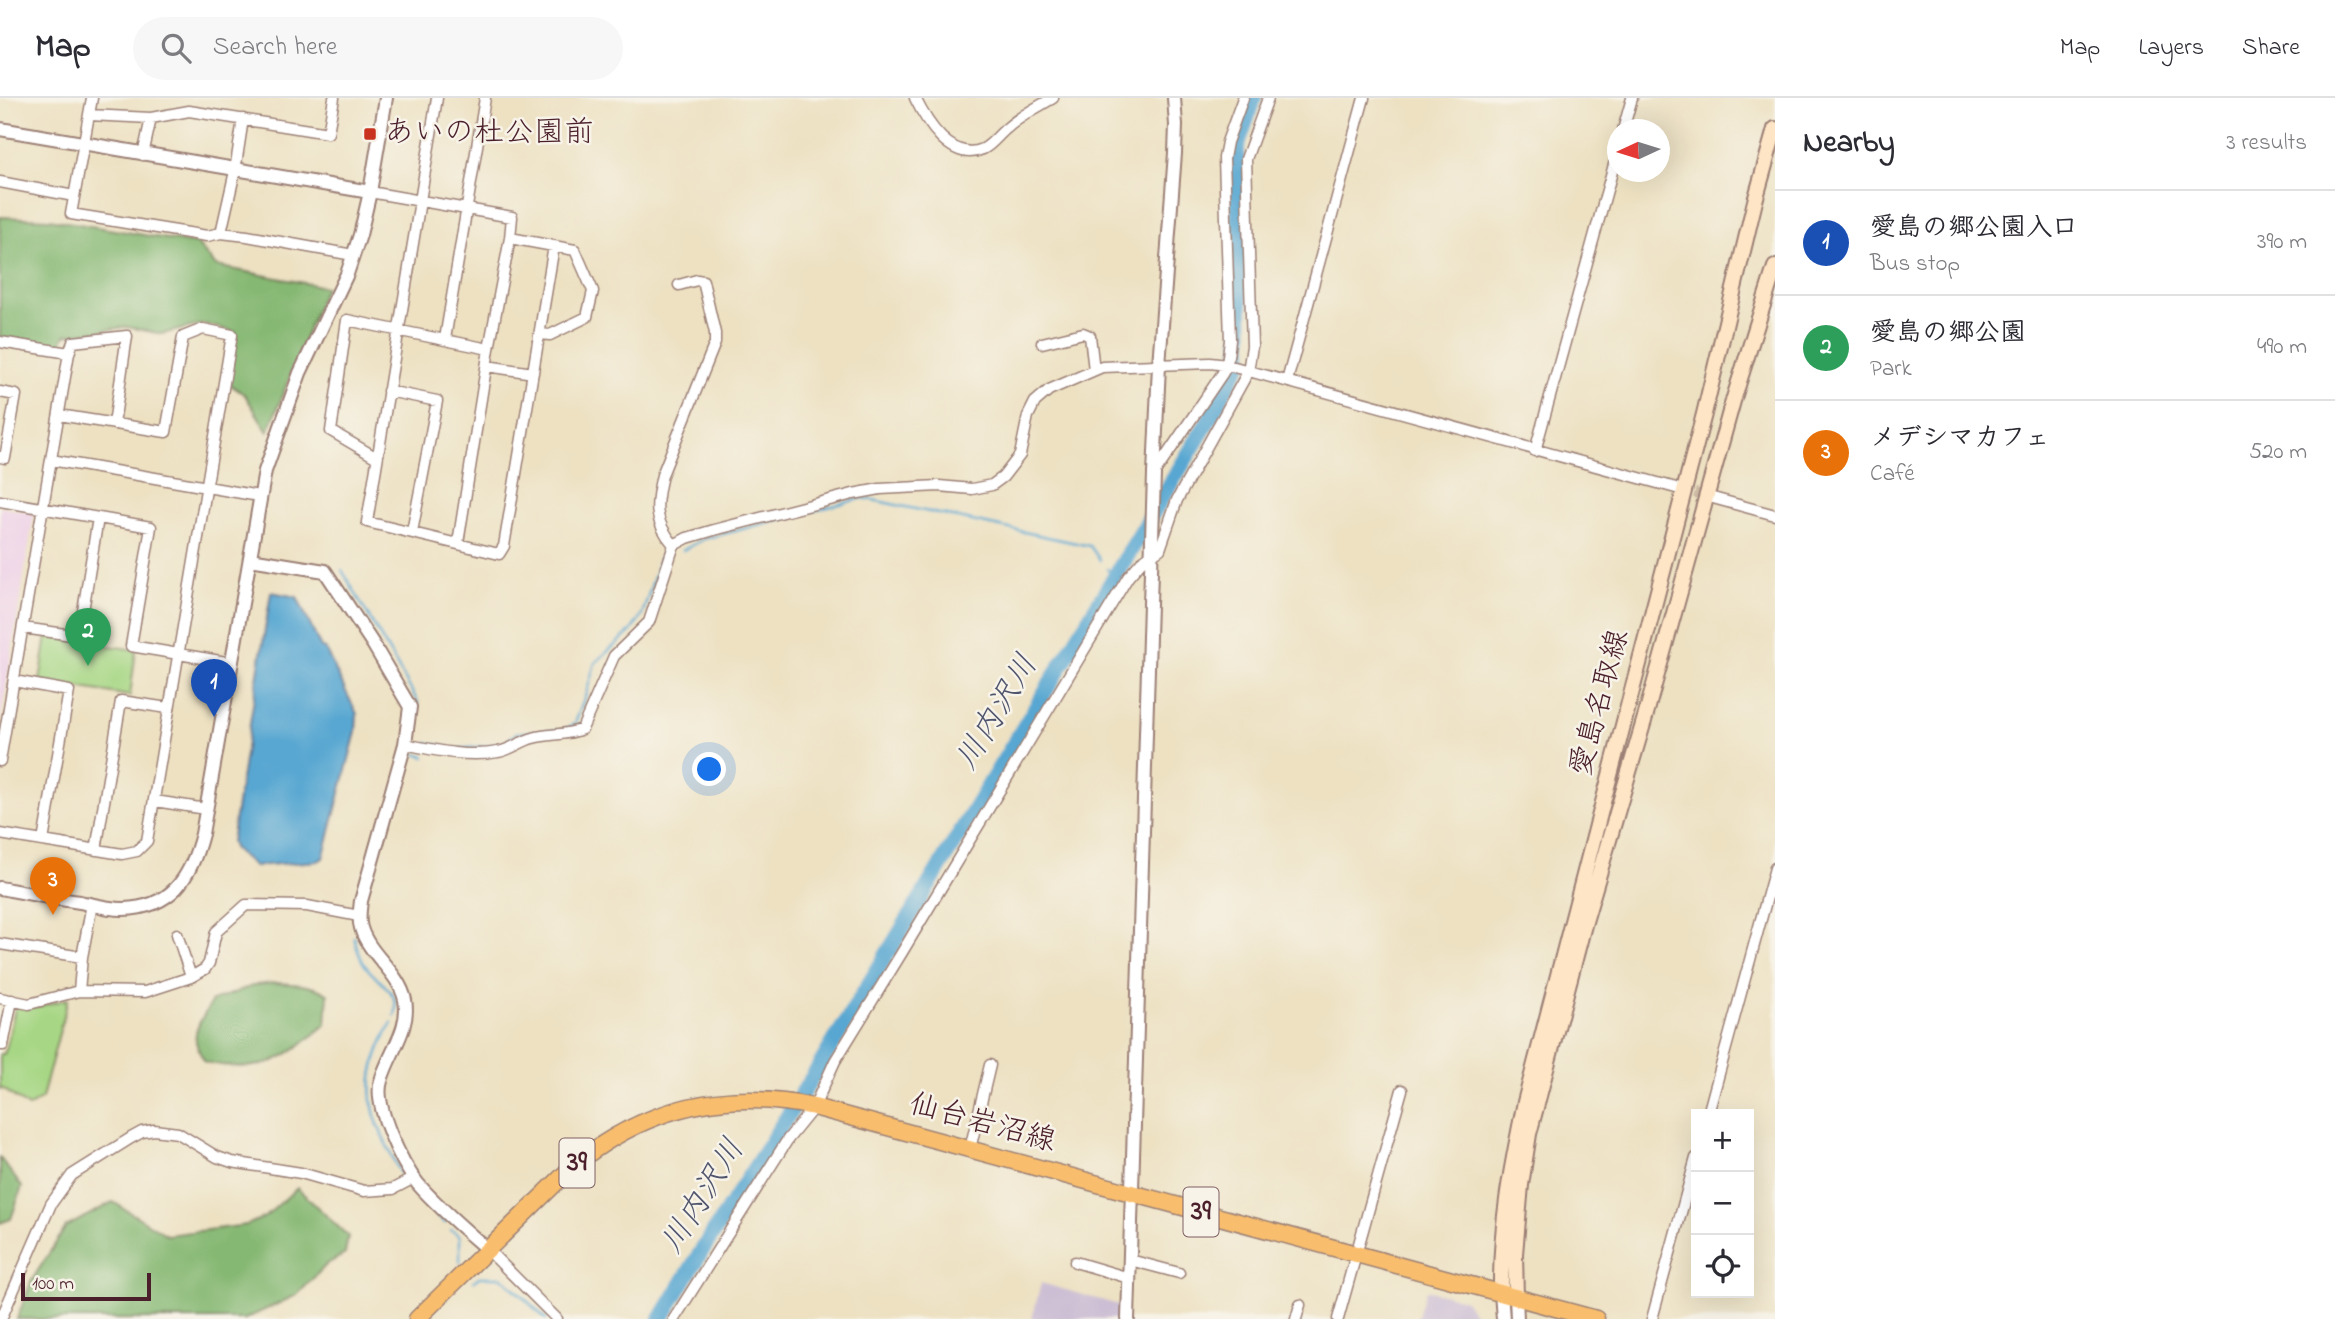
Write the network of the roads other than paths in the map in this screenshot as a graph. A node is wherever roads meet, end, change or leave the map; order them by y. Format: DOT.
graph roads {
  1 [pos="92,98"];
  2 [pos="334,98"];
  3 [pos="386,98"];
  4 [pos="437,98"];
  5 [pos="485,98"];
  6 [pos="915,98"];
  7 [pos="1053,98"];
  8 [pos="1174,98"];
  9 [pos="1243,98"];
  10 [pos="1268,98"];
  11 [pos="1364,98"];
  12 [pos="1632,98"];
  13 [pos="89,115"];
  14 [pos="151,118"];
  15 [pos="243,119"];
  16 [pos="1626,119"];
  17 [pos="0,129"];
  18 [pos="1775,129"];
  19 [pos="83,145"];
  20 [pos="143,155"];
  21 [pos="235,171"];
  22 [pos="0,182"];
  23 [pos="1609,182"];
  24 [pos="370,192"];
  25 [pos="74,197"];
  26 [pos="418,202"];
  27 [pos="466,208"];
  28 [pos="221,233"];
  29 [pos="510,238"];
  30 [pos="554,246"];
  31 [pos="353,255"];
  32 [pos="1775,267"];
  33 [pos="679,285"];
  34 [pos="398,331"];
  35 [pos="540,334"];
  36 [pos="444,339"];
  37 [pos="0,342"];
  38 [pos="1042,343"];
  39 [pos="489,349"];
  40 [pos="69,353"];
  41 [pos="1159,365"];
  42 [pos="1229,365"];
  43 [pos="487,366"];
  44 [pos="1094,370"];
  45 [pos="1245,371"];
  46 [pos="533,373"];
  47 [pos="1287,381"];
  48 [pos="388,391"];
  49 [pos="0,392"];
  50 [pos="59,415"];
  51 [pos="114,424"];
  52 [pos="1535,451"];
  53 [pos="0,457"];
  54 [pos="377,458"];
  55 [pos="51,460"];
  56 [pos="1154,481"];
  57 [pos="207,486"];
  58 [pos="1676,488"];
  59 [pos="259,496"];
  60 [pos="1713,498"];
  61 [pos="0,501"];
  62 [pos="43,509"];
  63 [pos="1775,515"];
  64 [pos="98,518"];
  65 [pos="412,532"];
  66 [pos="458,543"];
  67 [pos="674,545"];
  68 [pos="1151,548"];
  69 [pos="250,559"];
  70 [pos="23,628"];
  71 [pos="179,654"];
  72 [pos="232,663"];
  73 [pos="13,681"];
  74 [pos="168,708"];
  75 [pos="405,744"];
  76 [pos="0,761"];
  77 [pos="155,801"];
  78 [pos="206,809"];
  79 [pos="0,834"];
  80 [pos="43,841"];
  81 [pos="96,850"];
  82 [pos="1775,868"];
  83 [pos="0,888"];
  84 [pos="92,904"];
  85 [pos="359,916"];
  86 [pos="177,934"];
  87 [pos="0,944"];
  88 [pos="82,957"];
  89 [pos="191,978"];
  90 [pos="79,991"];
  91 [pos="0,998"];
  92 [pos="12,1000"];
  93 [pos="0,1045"];
  94 [pos="989,1065"];
  95 [pos="1402,1090"];
  96 [pos="810,1107"];
  97 [pos="1709,1109"];
  98 [pos="970,1149"];
  99 [pos="1692,1172"];
  100 [pos="414,1178"];
  101 [pos="1131,1193"];
  102 [pos="488,1250"];
  103 [pos="1356,1254"];
  104 [pos="1130,1261"];
  105 [pos="1074,1262"];
  106 [pos="1179,1273"];
  107 [pos="1129,1278"];
  108 [pos="1508,1295"];
  109 [pos="1300,1305"];
  110 [pos="1,1319"];
  111 [pos="417,1319"];
  112 [pos="557,1319"];
  113 [pos="674,1319"];
  114 [pos="1128,1319"];
  115 [pos="1297,1319"];
  116 [pos="1338,1319"];
  117 [pos="1503,1319"];
  118 [pos="1517,1319"];
  119 [pos="1596,1319"];
  120 [pos="1653,1319"];
  1 -- 13 [label="street"];
  2 -- 15 [label="street"];
  3 -- 24 [label="street"];
  4 -- 26 [label="street"];
  5 -- 27 [label="street"];
  6 -- 7 [label="street"];
  8 -- 41 [label="street"];
  9 -- 42 [label="street"];
  10 -- 45 [label="street"];
  11 -- 47 [label="street"];
  12 -- 16 [label="street"];
  13 -- 14 [label="street"];
  13 -- 19 [label="street"];
  14 -- 15 [label="street"];
  14 -- 20 [label="street"];
  15 -- 21 [label="street"];
  17 -- 19 [label="street"];
  18 -- 108 [label="main road, 愛島名取線"];
  19 -- 20 [label="street"];
  19 -- 25 [label="street"];
  20 -- 21 [label="street"];
  21 -- 24 [label="street"];
  21 -- 28 [label="street"];
  22 -- 25 [label="street"];
  23 -- 52 [label="street"];
  24 -- 26 [label="street"];
  24 -- 31 [label="street"];
  25 -- 28 [label="street"];
  26 -- 27 [label="street"];
  26 -- 34 [label="street"];
  27 -- 29 [label="street"];
  27 -- 36 [label="street"];
  28 -- 31 [label="street"];
  29 -- 30 [label="street"];
  29 -- 39 [label="street"];
  30 -- 35 [label="street"];
  30 -- 35 [label="street"];
  31 -- 59 [label="street"];
  32 -- 108 [label="main road, 愛島名取線"];
  33 -- 67 [label="street"];
  34 -- 36 [label="street"];
  34 -- 48 [label="street"];
  34 -- 54 [label="street"];
  35 -- 46 [label="street"];
  36 -- 39 [label="street"];
  37 -- 40 [label="street"];
  38 -- 44 [label="street"];
  39 -- 43 [label="street"];
  40 -- 50 [label="street"];
  40 -- 51 [label="street"];
  41 -- 42 [label="street"];
  41 -- 44 [label="street"];
  41 -- 56 [label="street"];
  42 -- 45 [label="street"];
  42 -- 56 [label="street"];
  43 -- 46 [label="street"];
  43 -- 66 [label="street"];
  44 -- 67 [label="street"];
  45 -- 47 [label="street"];
  45 -- 68 [label="street"];
  46 -- 66 [label="street"];
  47 -- 52 [label="street"];
  48 -- 54 [label="street"];
  48 -- 65 [label="street"];
  49 -- 53 [label="street"];
  50 -- 51 [label="street"];
  50 -- 55 [label="street"];
  51 -- 57 [label="street"];
  52 -- 58 [label="street"];
  54 -- 65 [label="street"];
  55 -- 57 [label="street"];
  55 -- 62 [label="street"];
  56 -- 68 [label="street"];
  57 -- 59 [label="street"];
  57 -- 71 [label="street"];
  59 -- 69 [label="street"];
  60 -- 63 [label="street"];
  61 -- 62 [label="street"];
  62 -- 64 [label="street"];
  62 -- 70 [label="street"];
  64 -- 70 [label="street"];
  64 -- 71 [label="street"];
  65 -- 66 [label="street"];
  67 -- 75 [label="street"];
  68 -- 96 [label="street"];
  68 -- 101 [label="street"];
  69 -- 72 [label="street"];
  69 -- 75 [label="street"];
  70 -- 73 [label="street"];
  71 -- 72 [label="street"];
  71 -- 74 [label="street"];
  72 -- 78 [label="street"];
  73 -- 76 [label="street"];
  73 -- 80 [label="street"];
  74 -- 77 [label="street"];
  74 -- 81 [label="street"];
  75 -- 85 [label="street"];
  77 -- 78 [label="street"];
  77 -- 81 [label="street"];
  78 -- 84 [label="street"];
  79 -- 80 [label="street"];
  80 -- 81 [label="street"];
  82 -- 97 [label="street"];
  83 -- 84 [label="street"];
  84 -- 88 [label="street"];
  85 -- 89 [label="street"];
  85 -- 100 [label="street"];
  86 -- 89 [label="street"];
  87 -- 88 [label="street"];
  88 -- 90 [label="street"];
  89 -- 90 [label="street"];
  90 -- 92 [label="street"];
  91 -- 92 [label="street"];
  92 -- 93 [label="street"];
  94 -- 98 [label="street"];
  95 -- 103 [label="street"];
  96 -- 98 [label="main road, 仙台岩沼線 / 39"];
  96 -- 102 [label="main road, 仙台岩沼線 / 39"];
  96 -- 113 [label="street"];
  98 -- 101 [label="main road, 仙台岩沼線 / 39"];
  99 -- 120 [label="street"];
  100 -- 102 [label="street"];
  100 -- 110 [label="street"];
  101 -- 103 [label="main road, 仙台岩沼線 / 39"];
  101 -- 104 [label="street"];
  102 -- 111 [label="main road, 仙台岩沼線 / 39"];
  102 -- 112 [label="street"];
  103 -- 108 [label="main road, 仙台岩沼線 / 39"];
  103 -- 116 [label="street"];
  104 -- 106 [label="street"];
  104 -- 107 [label="street"];
  105 -- 107 [label="street"];
  107 -- 114 [label="street"];
  108 -- 117 [label="street"];
  108 -- 118 [label="street"];
  108 -- 119 [label="main road, 仙台岩沼線 / 39"];
  109 -- 115 [label="street"];
}
